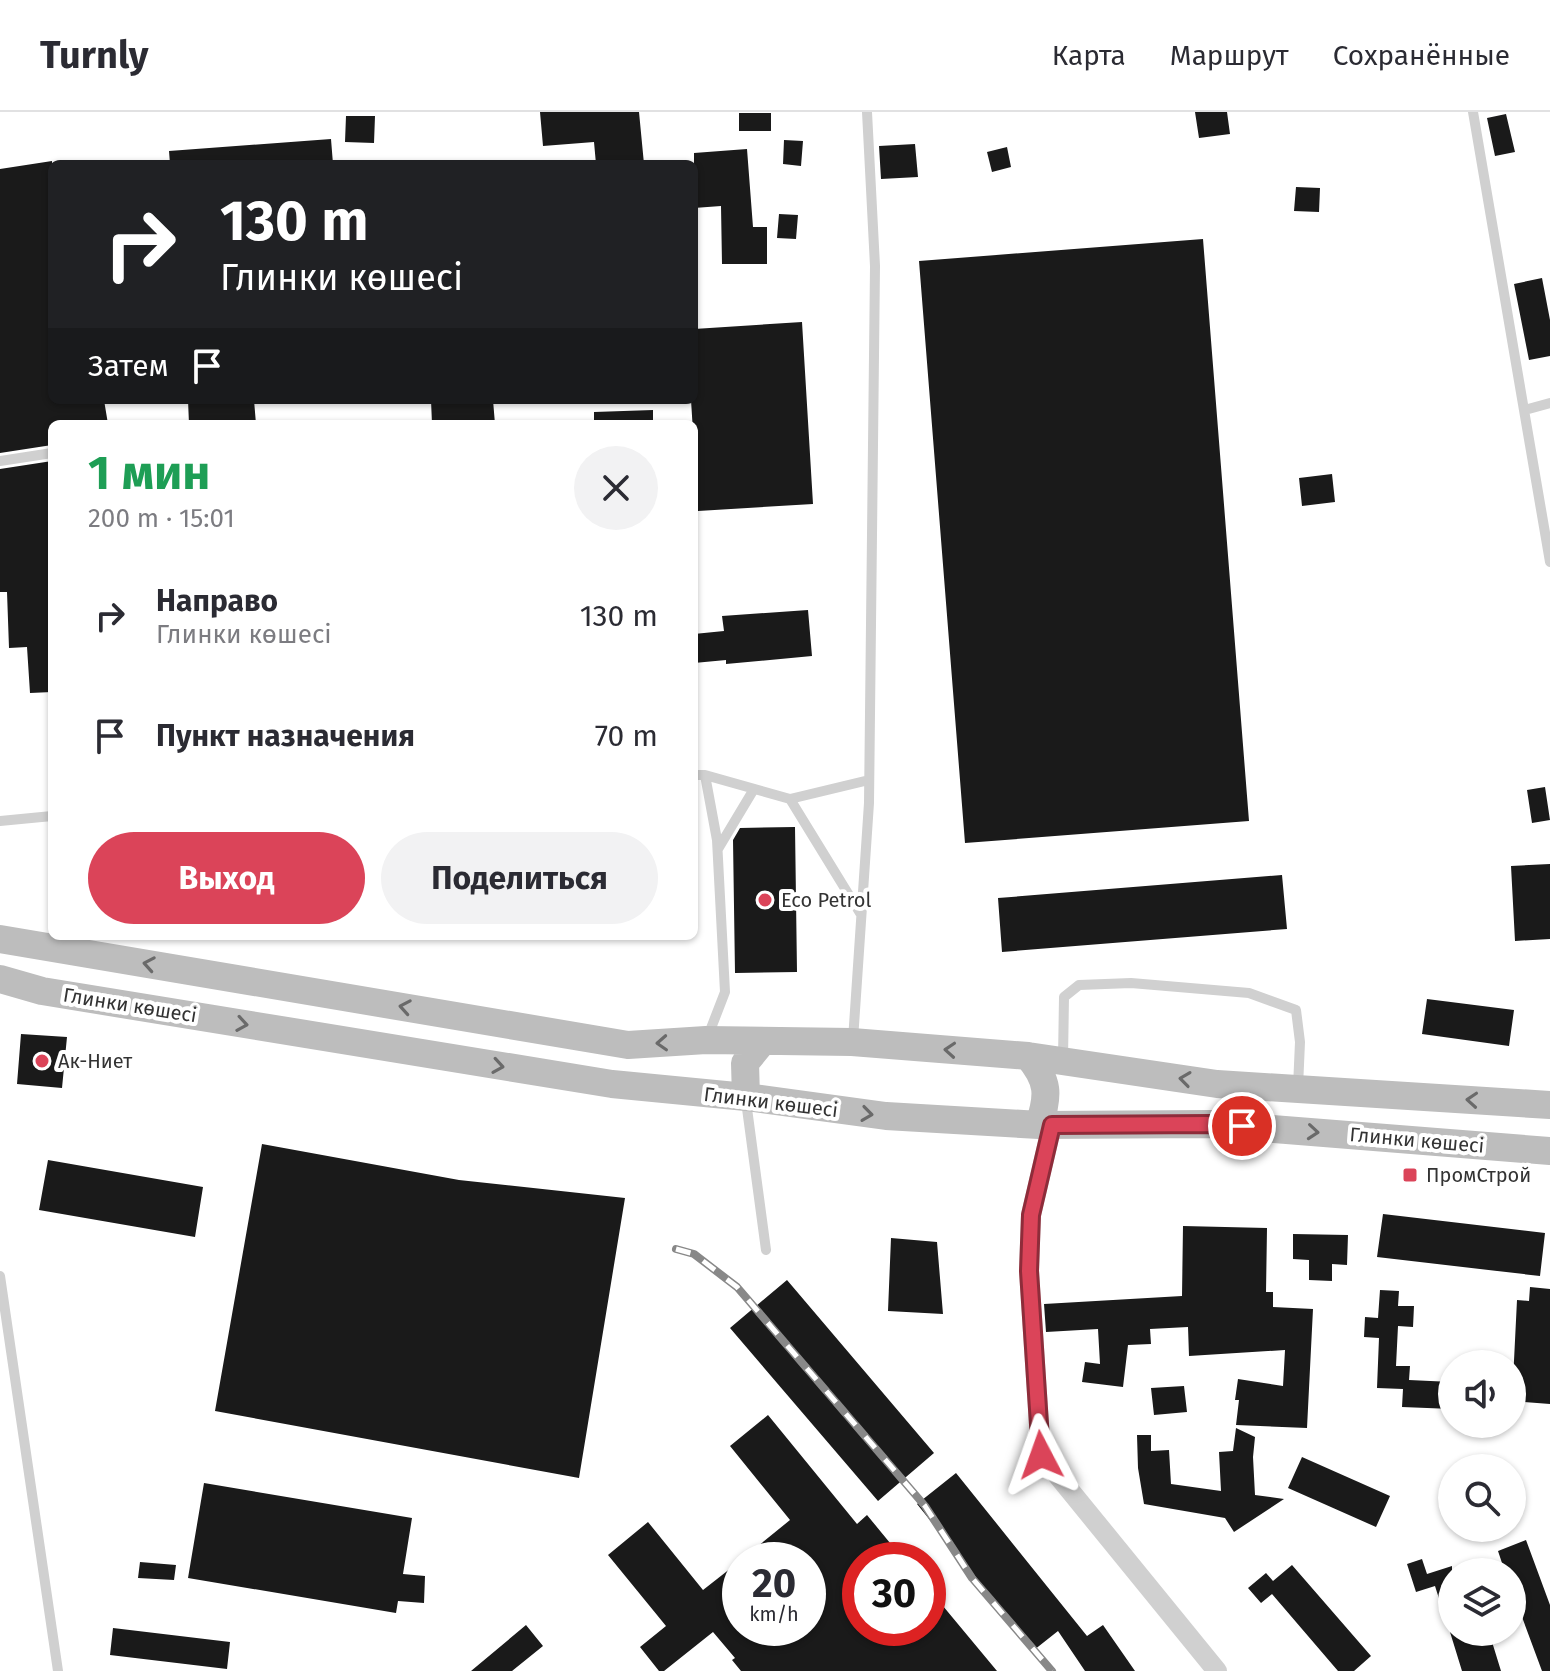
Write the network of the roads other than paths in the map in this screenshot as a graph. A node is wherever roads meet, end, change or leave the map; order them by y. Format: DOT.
graph roads {
  1 [pos="867,112"];
  2 [pos="1473,112"];
  3 [pos="1550,403"];
  4 [pos="1525,410"];
  5 [pos="48,454"];
  6 [pos="0,461"];
  7 [pos="1550,562"];
  8 [pos="699,775"];
  9 [pos="869,780"];
  10 [pos="754,789"];
  11 [pos="790,799"];
  12 [pos="48,816"];
  13 [pos="0,821"];
  14 [pos="717,850"];
  15 [pos="861,914"];
  16 [pos="0,939"];
  17 [pos="0,979"];
  18 [pos="706,1040"];
  19 [pos="763,1041"];
  20 [pos="852,1042"];
  21 [pos="1028,1056"];
  22 [pos="1063,1061"];
  23 [pos="1298,1089"];
  24 [pos="746,1097"];
  25 [pos="1550,1105"];
  26 [pos="1046,1125"];
  27 [pos="1550,1151"];
  28 [pos="766,1250"];
  29 [pos="0,1276"];
  30 [pos="58,1671"];
  31 [pos="1217,1671"];
  1 -- 9 [label="lane"];
  2 -- 4 [label="lane"];
  3 -- 4 [label="lane"];
  4 -- 7 [label="lane"];
  5 -- 6 [label="lane"];
  8 -- 10 [label="lane"];
  8 -- 14 [label="lane"];
  9 -- 11 [label="lane"];
  9 -- 15 [label="lane"];
  10 -- 11 [label="lane"];
  10 -- 14 [label="lane"];
  11 -- 15 [label="lane"];
  12 -- 13 [label="lane"];
  14 -- 18 [label="lane"];
  15 -- 20 [label="lane"];
  18 -- 16 [label="main road, Глинки көшесі, one-way"];
  17 -- 24 [label="main road, Глинки көшесі, one-way"];
  18 -- 19 [label="main road, Глинки көшесі"];
  19 -- 20 [label="main road, Глинки көшесі"];
  19 -- 24 [label="main road"];
  21 -- 20 [label="main road, Глинки көшесі, one-way"];
  21 -- 22 [label="main road, Глинки көшесі"];
  21 -- 26 [label="main road"];
  23 -- 22 [label="main road, Глинки көшесі, one-way"];
  22 -- 23 [label="lane"];
  25 -- 23 [label="main road, Глинки көшесі, one-way"];
  24 -- 26 [label="main road, Глинки көшесі, one-way"];
  24 -- 28 [label="lane"];
  26 -- 27 [label="main road, Глинки көшесі, one-way"];
  26 -- 31 [label="street"];
  29 -- 30 [label="lane"];
}
